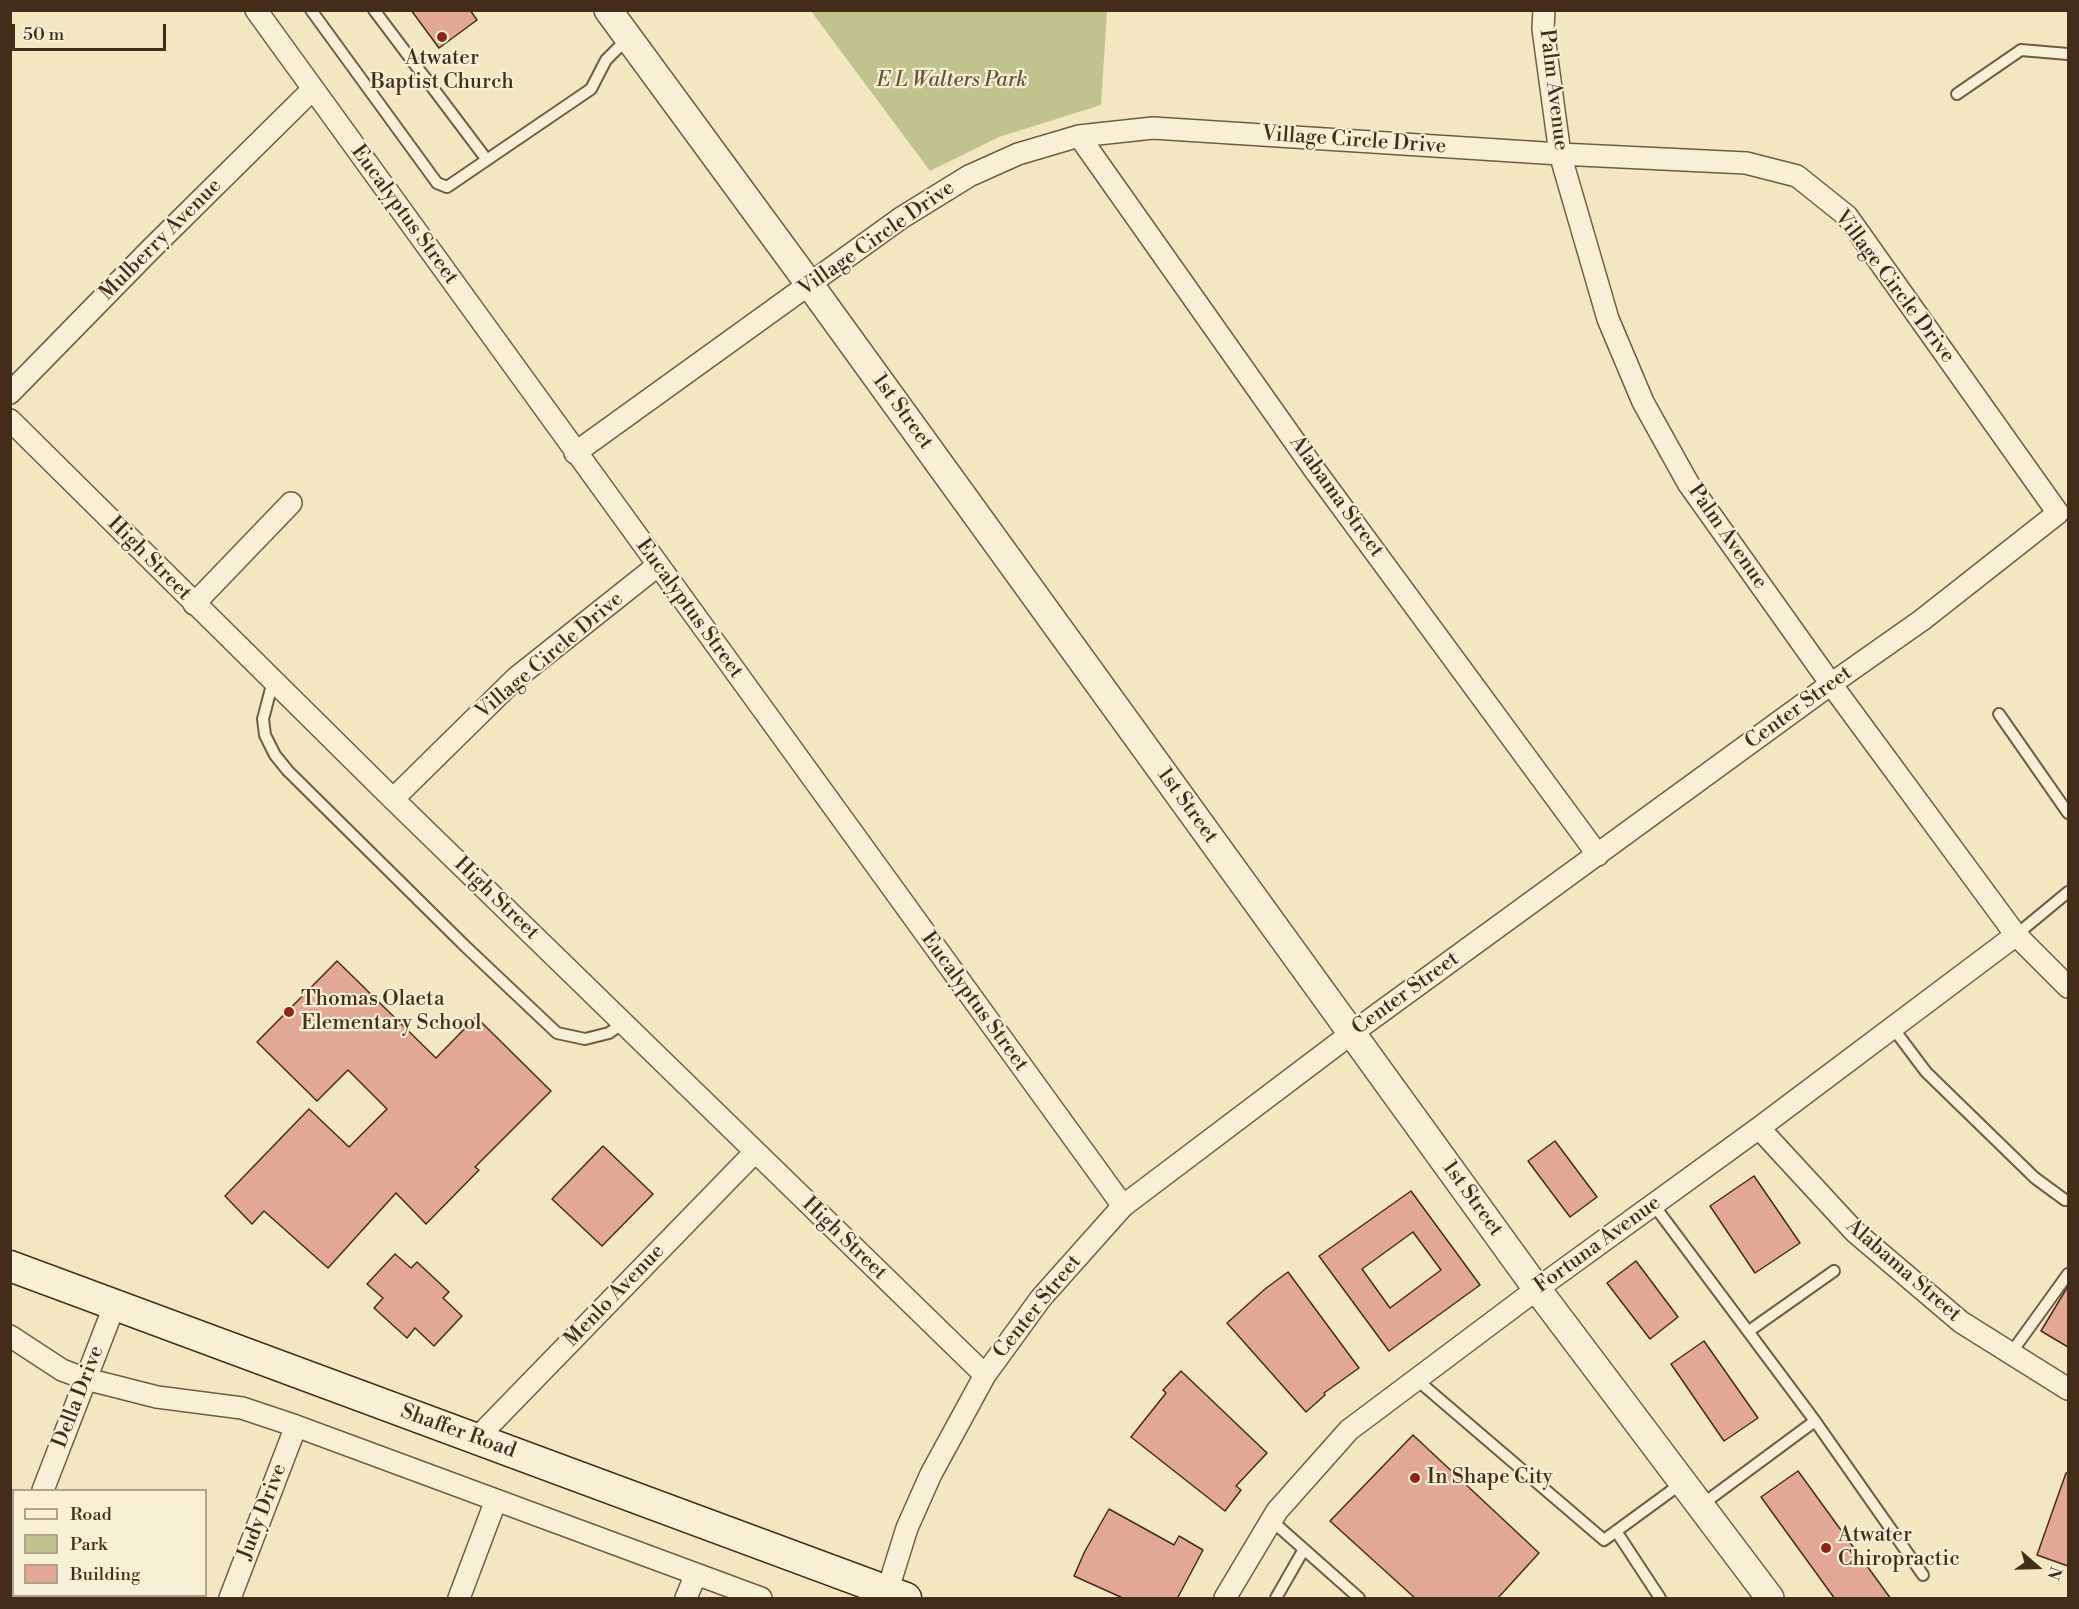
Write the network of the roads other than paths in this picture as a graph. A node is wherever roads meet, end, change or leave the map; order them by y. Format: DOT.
graph roads {
  1 [pos="256,10"];
  2 [pos="310,10"];
  3 [pos="374,10"];
  4 [pos="608,10"];
  5 [pos="1545,10"];
  6 [pos="628,38"];
  7 [pos="2068,54"];
  8 [pos="313,89"];
  9 [pos="1957,94"];
  10 [pos="1078,136"];
  11 [pos="1560,154"];
  12 [pos="487,160"];
  13 [pos="810,285"];
  14 [pos="10,393"];
  15 [pos="10,420"];
  16 [pos="575,453"];
  17 [pos="291,503"];
  18 [pos="2058,513"];
  19 [pos="657,566"];
  20 [pos="194,604"];
  21 [pos="273,681"];
  22 [pos="1830,684"];
  23 [pos="1999,714"];
  24 [pos="393,799"];
  25 [pos="2068,813"];
  26 [pos="1598,855"];
  27 [pos="2068,892"];
  28 [pos="2016,935"];
  29 [pos="2068,987"];
  30 [pos="623,1023"];
  31 [pos="1893,1028"];
  32 [pos="1352,1033"];
  33 [pos="1759,1128"];
  34 [pos="755,1152"];
  35 [pos="2068,1200"];
  36 [pos="1653,1204"];
  37 [pos="1123,1206"];
  38 [pos="10,1266"];
  39 [pos="1834,1271"];
  40 [pos="2068,1274"];
  41 [pos="1537,1288"];
  42 [pos="115,1304"];
  43 [pos="1749,1331"];
  44 [pos="10,1336"];
  45 [pos="2012,1353"];
  46 [pos="984,1375"];
  47 [pos="86,1379"];
  48 [pos="1416,1379"];
  49 [pos="2068,1389"];
  50 [pos="1815,1422"];
  51 [pos="296,1426"];
  52 [pos="476,1439"];
  53 [pos="1683,1483"];
  54 [pos="44,1489"];
  55 [pos="496,1500"];
  56 [pos="1700,1506"];
  57 [pos="1271,1520"];
  58 [pos="1616,1531"];
  59 [pos="1304,1549"];
  60 [pos="696,1574"];
  61 [pos="1923,1575"];
  62 [pos="896,1595"];
  63 [pos="230,1599"];
  64 [pos="459,1599"];
  65 [pos="687,1599"];
  66 [pos="761,1599"];
  67 [pos="1225,1599"];
  68 [pos="1276,1599"];
  69 [pos="1359,1599"];
  70 [pos="1660,1599"];
  71 [pos="1770,1599"];
  1 -- 8 [label="street, Eucalyptus Street"];
  2 -- 12 [label="lane"];
  3 -- 12 [label="lane"];
  4 -- 6 [label="street, 1st Street"];
  5 -- 11 [label="street, Palm Avenue"];
  6 -- 12 [label="lane"];
  6 -- 13 [label="street, 1st Street"];
  7 -- 9 [label="lane"];
  8 -- 14 [label="street, Mulberry Avenue"];
  8 -- 16 [label="street, Eucalyptus Street"];
  10 -- 11 [label="street, Village Circle Drive"];
  10 -- 13 [label="street, Village Circle Drive"];
  10 -- 26 [label="street, Alabama Street"];
  11 -- 18 [label="street, Village Circle Drive"];
  11 -- 22 [label="street, Palm Avenue"];
  13 -- 16 [label="street, Village Circle Drive"];
  13 -- 32 [label="street, 1st Street"];
  15 -- 20 [label="street, High Street"];
  16 -- 19 [label="street, Eucalyptus Street"];
  17 -- 20 [label="street"];
  18 -- 22 [label="street, Center Street"];
  19 -- 24 [label="street, Village Circle Drive"];
  19 -- 37 [label="street, Eucalyptus Street"];
  20 -- 21 [label="street, High Street"];
  21 -- 24 [label="street, High Street"];
  21 -- 30 [label="lane"];
  22 -- 26 [label="street, Center Street"];
  22 -- 28 [label="street, Palm Avenue"];
  23 -- 25 [label="lane"];
  24 -- 30 [label="street, High Street"];
  26 -- 32 [label="street, Center Street"];
  27 -- 28 [label="lane"];
  28 -- 29 [label="street, Palm Avenue"];
  28 -- 31 [label="street, Fortuna Avenue"];
  30 -- 34 [label="street, High Street"];
  31 -- 33 [label="street, Fortuna Avenue"];
  31 -- 35 [label="lane"];
  32 -- 37 [label="street, Center Street"];
  32 -- 41 [label="street, 1st Street"];
  33 -- 36 [label="street, Fortuna Avenue"];
  33 -- 45 [label="street, Alabama Street"];
  34 -- 46 [label="street, High Street"];
  34 -- 52 [label="street, Menlo Avenue"];
  36 -- 41 [label="street, Fortuna Avenue"];
  36 -- 43 [label="lane"];
  37 -- 46 [label="street, Center Street"];
  38 -- 42 [label="main road, Shaffer Road"];
  39 -- 43 [label="lane"];
  40 -- 45 [label="lane"];
  41 -- 48 [label="street, Fortuna Avenue"];
  41 -- 53 [label="street, 1st Street"];
  42 -- 47 [label="street, Della Drive"];
  42 -- 52 [label="main road, Shaffer Road"];
  43 -- 50 [label="lane"];
  44 -- 47 [label="street"];
  45 -- 49 [label="street, Alabama Street"];
  46 -- 62 [label="street, Center Street"];
  47 -- 51 [label="street"];
  47 -- 54 [label="street, Della Drive"];
  48 -- 57 [label="street, Fortuna Avenue"];
  48 -- 58 [label="lane"];
  50 -- 56 [label="lane"];
  50 -- 61 [label="lane"];
  51 -- 55 [label="street"];
  51 -- 63 [label="street, Judy Drive"];
  52 -- 62 [label="main road, Shaffer Road"];
  53 -- 56 [label="street, 1st Street"];
  53 -- 58 [label="lane"];
  55 -- 60 [label="street"];
  55 -- 64 [label="street"];
  56 -- 71 [label="street, 1st Street"];
  57 -- 59 [label="lane"];
  57 -- 67 [label="street, Fortuna Avenue"];
  58 -- 70 [label="lane"];
  59 -- 68 [label="lane"];
  59 -- 69 [label="lane"];
  60 -- 65 [label="street"];
  60 -- 66 [label="street"];
}
